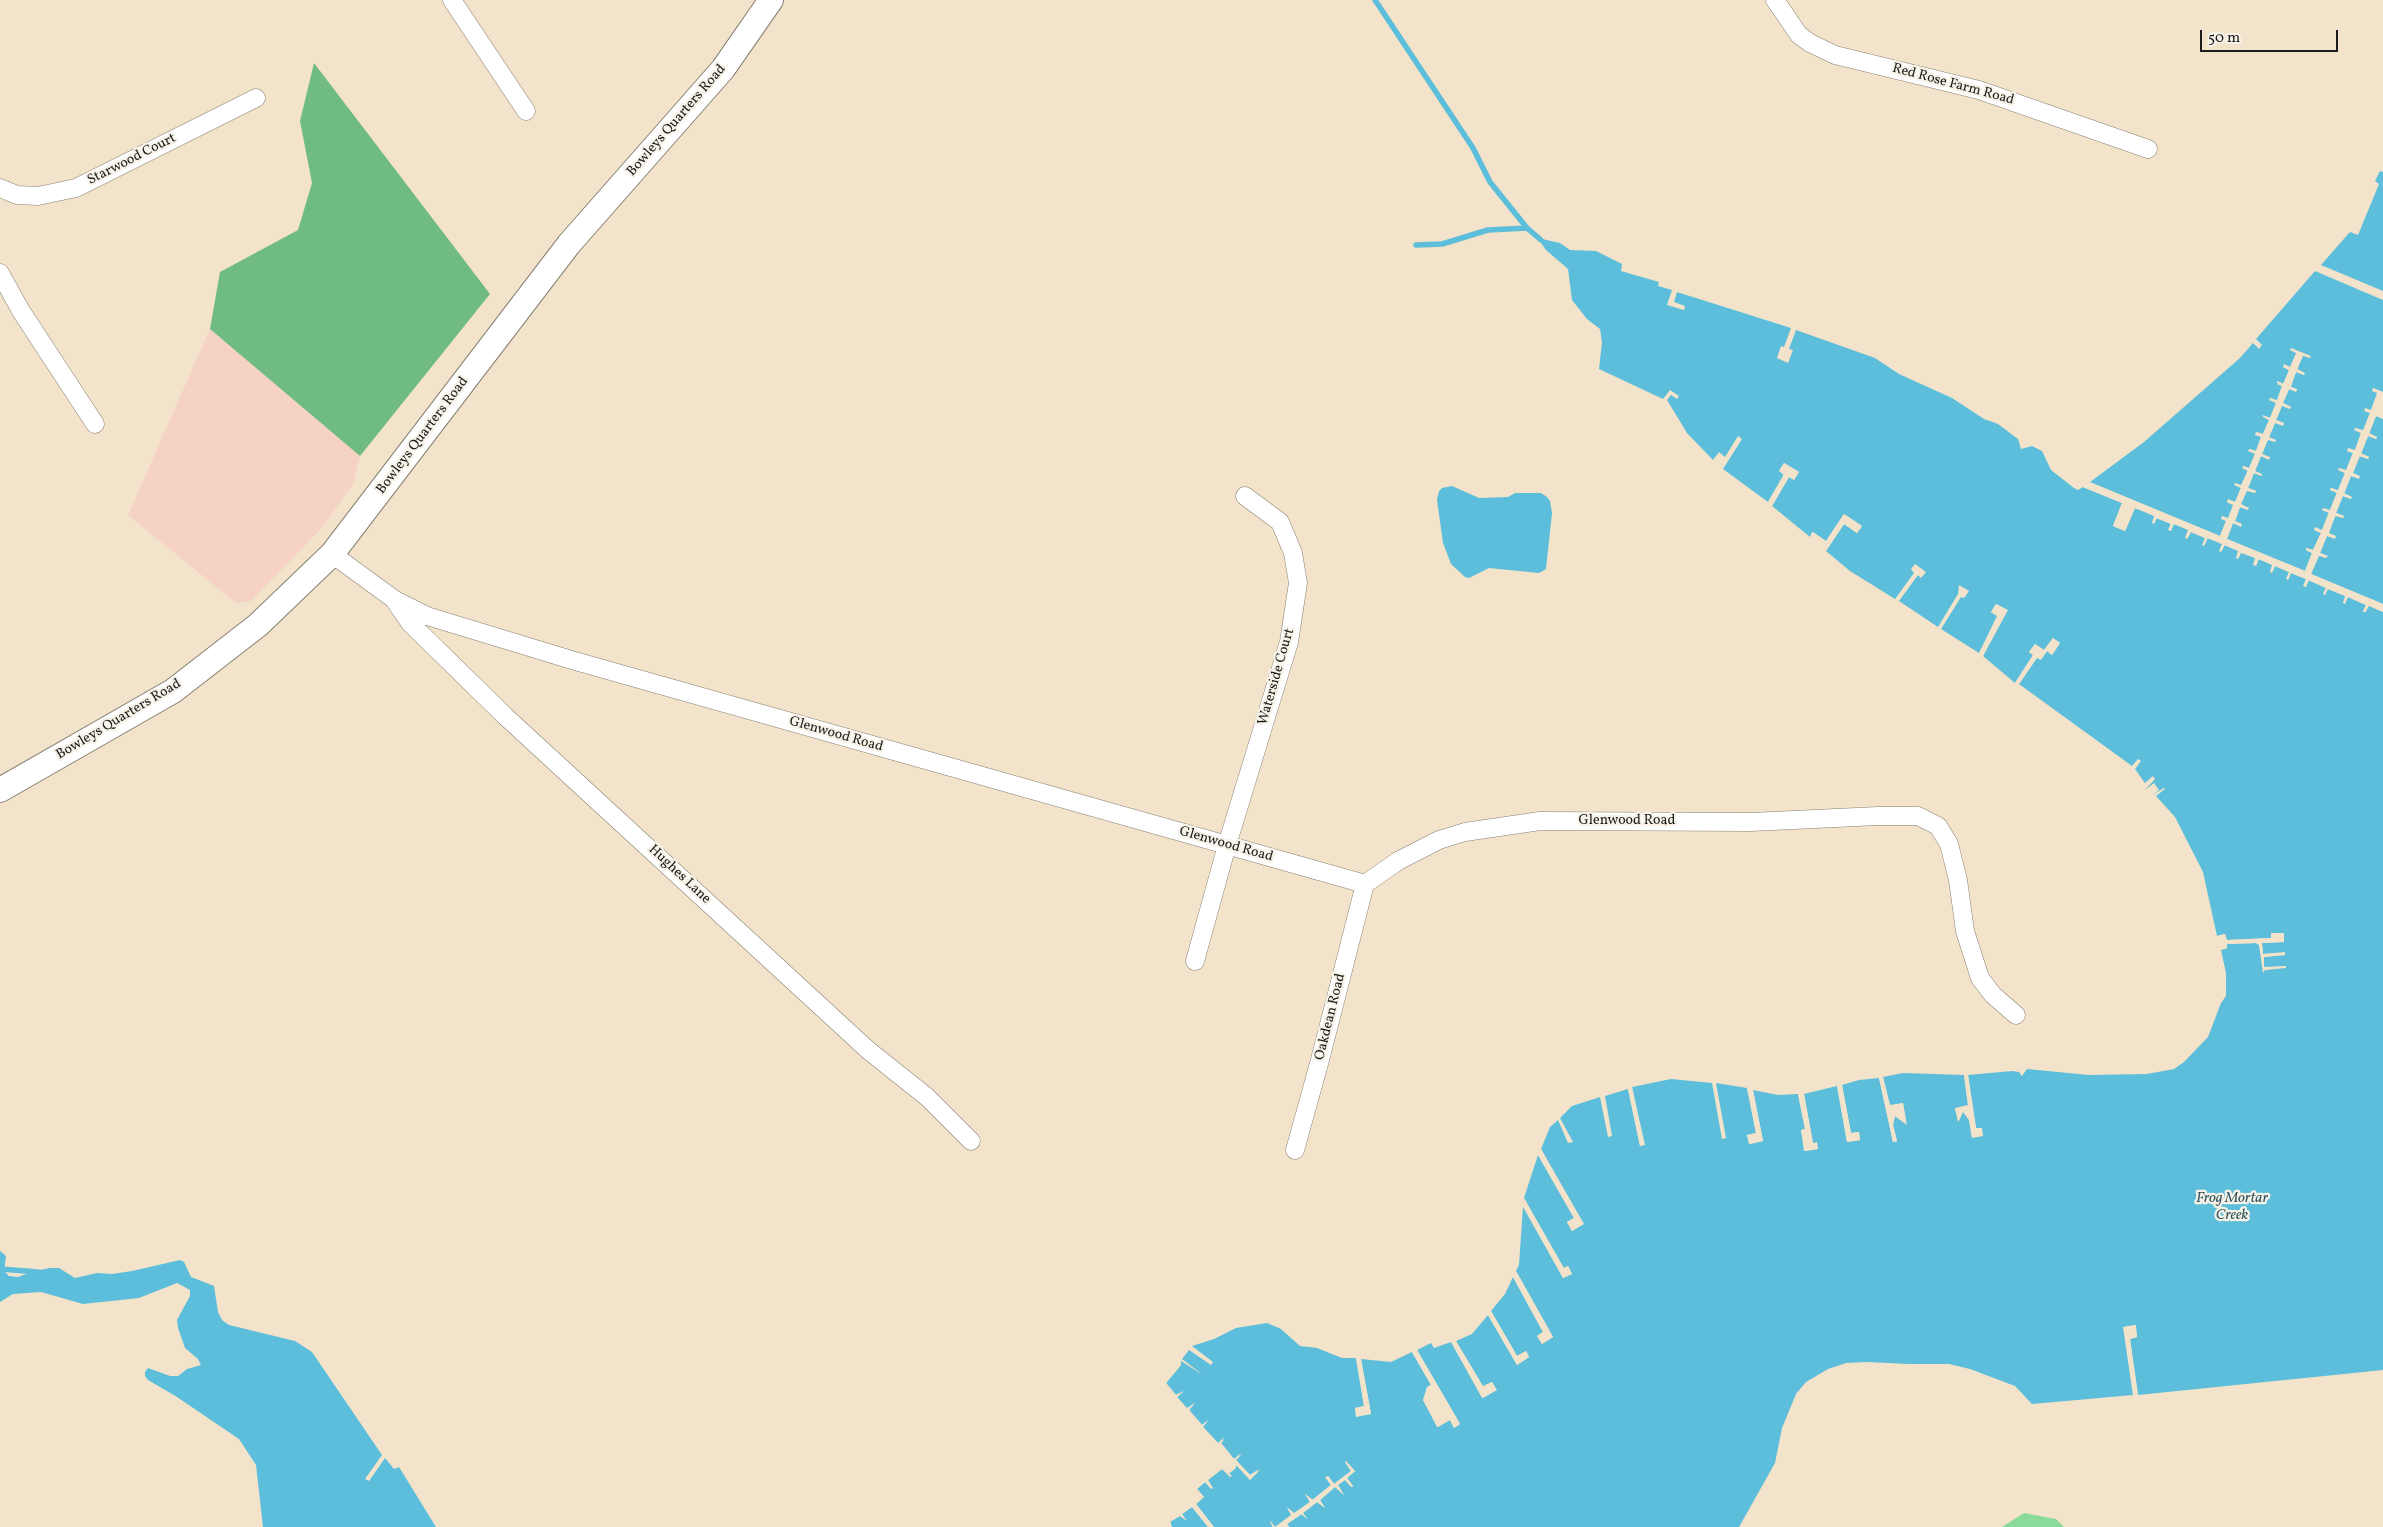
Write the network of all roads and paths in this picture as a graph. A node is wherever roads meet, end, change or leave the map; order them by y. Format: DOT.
graph roads {
  1 [pos="452,0"];
  2 [pos="771,0"];
  3 [pos="1775,0"];
  4 [pos="256,98"];
  5 [pos="526,111"];
  6 [pos="2148,149"];
  7 [pos="1,191"];
  8 [pos="0,273"];
  9 [pos="95,424"];
  10 [pos="1245,496"];
  11 [pos="332,554"];
  12 [pos="395,600"];
  13 [pos="0,790"];
  14 [pos="1227,845"];
  15 [pos="1365,884"];
  16 [pos="1195,961"];
  17 [pos="2016,1015"];
  18 [pos="971,1141"];
  19 [pos="1294,1150"];
  1 -- 5 [label="street"];
  2 -- 11 [label="street, Bowleys Quarters Road"];
  3 -- 6 [label="street, Red Rose Farm Road"];
  4 -- 7 [label="street, Starwood Court"];
  8 -- 9 [label="street"];
  10 -- 14 [label="street, Waterside Court"];
  11 -- 12 [label="street, Glenwood Road"];
  11 -- 13 [label="street, Bowleys Quarters Road"];
  12 -- 14 [label="street, Glenwood Road"];
  12 -- 18 [label="street, Hughes Lane"];
  14 -- 15 [label="street, Glenwood Road"];
  14 -- 16 [label="street, Waterside Court"];
  15 -- 17 [label="street, Glenwood Road"];
  15 -- 19 [label="street, Oakdean Road"];
}
